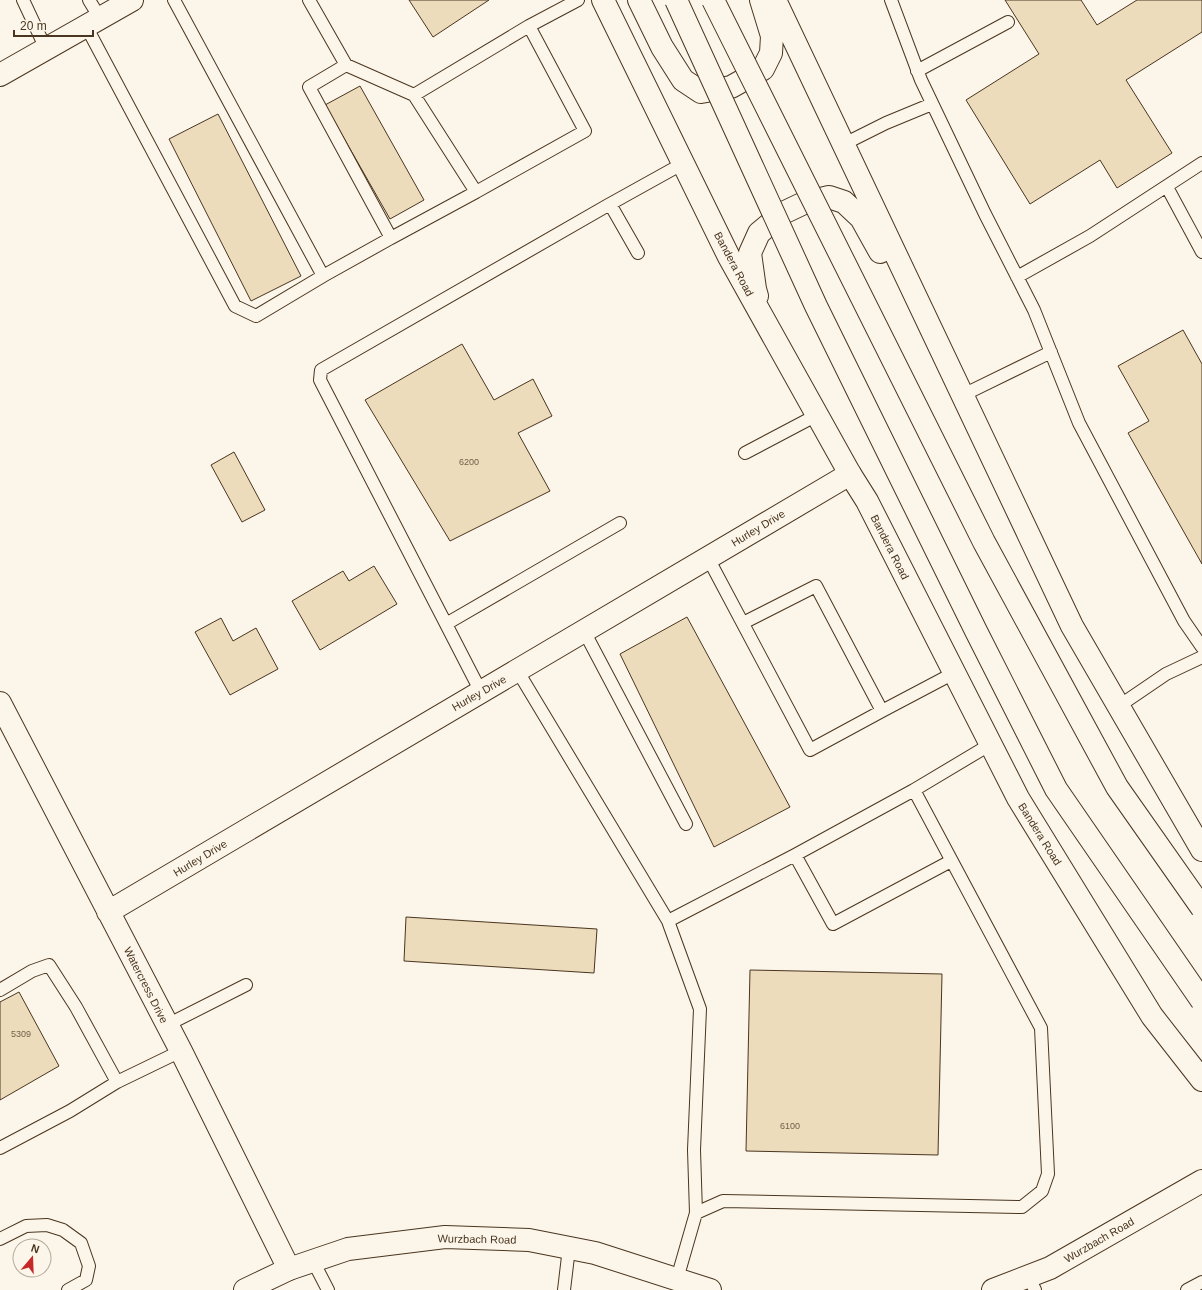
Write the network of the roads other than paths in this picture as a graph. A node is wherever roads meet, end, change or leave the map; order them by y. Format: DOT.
graph roads {
  1 [pos="23,0"];
  2 [pos="89,0"];
  3 [pos="132,0"];
  4 [pos="174,0"];
  5 [pos="309,0"];
  6 [pos="578,0"];
  7 [pos="603,0"];
  8 [pos="639,0"];
  9 [pos="676,0"];
  10 [pos="713,0"];
  11 [pos="761,0"];
  12 [pos="776,0"];
  13 [pos="891,0"];
  14 [pos="93,22"];
  15 [pos="1008,22"];
  16 [pos="529,26"];
  17 [pos="46,49"];
  18 [pos="346,65"];
  19 [pos="917,71"];
  20 [pos="0,75"];
  21 [pos="414,95"];
  22 [pos="932,104"];
  23 [pos="844,144"];
  24 [pos="1202,163"];
  25 [pos="682,164"];
  26 [pos="1167,187"];
  27 [pos="476,192"];
  28 [pos="610,204"];
  29 [pos="391,238"];
  30 [pos="1202,252"];
  31 [pos="638,253"];
  32 [pos="322,276"];
  33 [pos="1017,277"];
  34 [pos="781,351"];
  35 [pos="1051,352"];
  36 [pos="943,353"];
  37 [pos="962,395"];
  38 [pos="817,415"];
  39 [pos="745,453"];
  40 [pos="850,474"];
  41 [pos="620,524"];
  42 [pos="708,558"];
  43 [pos="742,623"];
  44 [pos="446,624"];
  45 [pos="584,631"];
  46 [pos="1202,646"];
  47 [pos="1202,657"];
  48 [pos="517,670"];
  49 [pos="954,672"];
  50 [pos="481,692"];
  51 [pos="0,703"];
  52 [pos="1119,706"];
  53 [pos="882,711"];
  54 [pos="991,744"];
  55 [pos="914,790"];
  56 [pos="686,824"];
  57 [pos="1202,850"];
  58 [pos="795,855"];
  59 [pos="951,861"];
  60 [pos="1202,908"];
  61 [pos="108,912"];
  62 [pos="668,921"];
  63 [pos="246,986"];
  64 [pos="0,990"];
  65 [pos="1202,1001"];
  66 [pos="167,1025"];
  67 [pos="181,1051"];
  68 [pos="1202,1080"];
  69 [pos="117,1082"];
  70 [pos="0,1148"];
  71 [pos="1202,1181"];
  72 [pos="696,1213"];
  73 [pos="0,1239"];
  74 [pos="569,1248"];
  75 [pos="313,1261"];
  76 [pos="289,1269"];
  77 [pos="677,1280"];
  78 [pos="1202,1282"];
  79 [pos="1032,1283"];
  80 [pos="68,1290"];
  81 [pos="245,1290"];
  82 [pos="328,1290"];
  83 [pos="564,1290"];
  84 [pos="710,1290"];
  85 [pos="993,1290"];
  86 [pos="1187,1290"];
  1 -- 17 [label="lane"];
  2 -- 14 [label="lane"];
  3 -- 14 [label="main road"];
  4 -- 32 [label="lane"];
  5 -- 18 [label="lane"];
  6 -- 16 [label="lane"];
  7 -- 25 [label="main road, Bandera Road"];
  8 -- 11 [label="main road"];
  9 -- 65 [label="main road, bridge"];
  10 -- 60 [label="main road, bridge"];
  12 -- 23 [label="main road"];
  13 -- 19 [label="lane"];
  14 -- 17 [label="main road"];
  14 -- 32 [label="lane"];
  15 -- 19 [label="lane"];
  16 -- 21 [label="lane"];
  16 -- 27 [label="lane"];
  17 -- 20 [label="main road"];
  18 -- 21 [label="lane"];
  18 -- 29 [label="lane"];
  19 -- 22 [label="lane"];
  21 -- 27 [label="lane"];
  22 -- 23 [label="lane"];
  22 -- 33 [label="lane"];
  23 -- 36 [label="main road"];
  24 -- 26 [label="lane"];
  25 -- 28 [label="lane"];
  25 -- 34 [label="main road, Bandera Road"];
  26 -- 30 [label="lane"];
  26 -- 33 [label="lane"];
  27 -- 29 [label="lane"];
  28 -- 31 [label="lane"];
  28 -- 44 [label="lane"];
  29 -- 32 [label="lane"];
  33 -- 35 [label="lane"];
  34 -- 36 [label="main road"];
  34 -- 38 [label="main road, Bandera Road"];
  35 -- 37 [label="lane"];
  35 -- 46 [label="lane"];
  36 -- 37 [label="main road"];
  37 -- 52 [label="main road"];
  38 -- 39 [label="lane"];
  38 -- 40 [label="main road, Bandera Road"];
  40 -- 42 [label="main road, Hurley Drive"];
  40 -- 49 [label="main road, Bandera Road"];
  41 -- 44 [label="lane"];
  42 -- 43 [label="lane"];
  42 -- 45 [label="main road, Hurley Drive"];
  43 -- 53 [label="lane"];
  43 -- 53 [label="lane"];
  44 -- 50 [label="lane"];
  45 -- 48 [label="main road, Hurley Drive"];
  45 -- 56 [label="lane"];
  47 -- 52 [label="lane"];
  48 -- 50 [label="main road, Hurley Drive"];
  48 -- 62 [label="lane"];
  49 -- 53 [label="lane"];
  49 -- 54 [label="main road, Bandera Road"];
  50 -- 61 [label="main road, Hurley Drive"];
  51 -- 61 [label="main road, Watercress Drive"];
  52 -- 57 [label="main road"];
  54 -- 55 [label="lane"];
  54 -- 68 [label="main road, Bandera Road"];
  55 -- 58 [label="lane"];
  55 -- 59 [label="lane"];
  58 -- 59 [label="lane"];
  58 -- 62 [label="lane"];
  59 -- 72 [label="lane"];
  61 -- 66 [label="main road, Watercress Drive"];
  62 -- 72 [label="lane"];
  63 -- 66 [label="lane"];
  64 -- 69 [label="lane"];
  66 -- 67 [label="main road, Watercress Drive"];
  67 -- 69 [label="lane"];
  67 -- 76 [label="main road, Watercress Drive"];
  69 -- 70 [label="lane"];
  71 -- 79 [label="main road, Wurzbach Road"];
  72 -- 77 [label="lane"];
  73 -- 80 [label="lane"];
  74 -- 75 [label="main road, Wurzbach Road"];
  74 -- 77 [label="main road, Wurzbach Road"];
  74 -- 83 [label="lane"];
  75 -- 76 [label="main road, Wurzbach Road"];
  75 -- 82 [label="lane"];
  76 -- 81 [label="main road, Wurzbach Road"];
  77 -- 84 [label="main road, Wurzbach Road"];
  78 -- 86 [label="lane"];
  79 -- 85 [label="main road, Wurzbach Road"];
}
